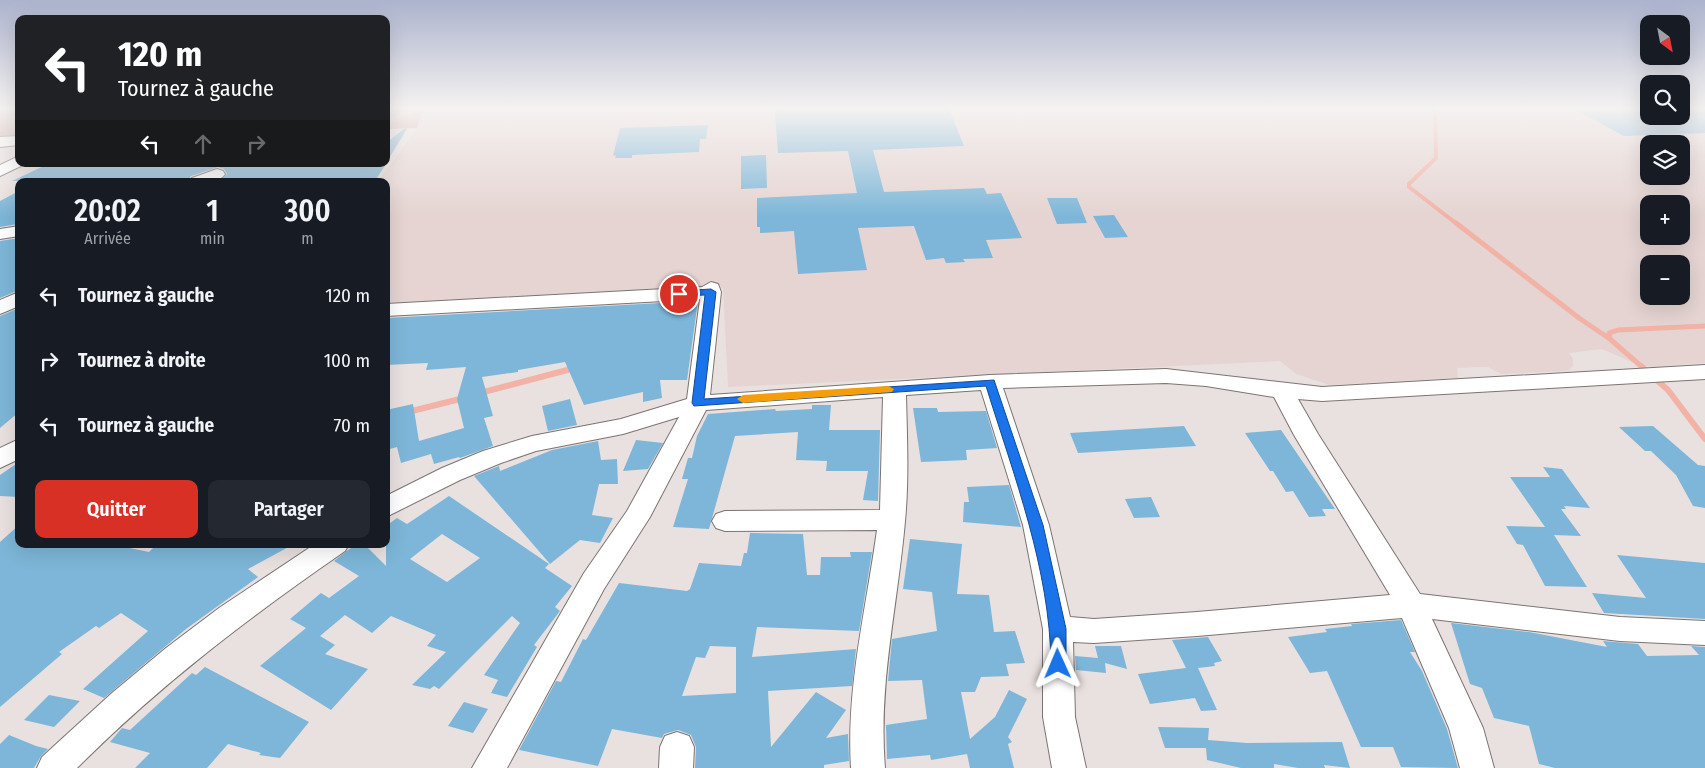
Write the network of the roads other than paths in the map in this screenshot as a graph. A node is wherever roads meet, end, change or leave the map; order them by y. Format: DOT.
graph roads {
  1 [pos="15,164"];
  2 [pos="0,171"];
  3 [pos="217,174"];
  4 [pos="206,178"];
  5 [pos="15,232"];
  6 [pos="0,234"];
  7 [pos="15,300"];
  8 [pos="0,308"];
  9 [pos="390,310"];
  10 [pos="1705,372"];
  11 [pos="990,382"];
  12 [pos="894,389"];
  13 [pos="1282,391"];
  14 [pos="698,403"];
  15 [pos="0,446"];
  16 [pos="15,446"];
  17 [pos="15,449"];
  18 [pos="0,460"];
  19 [pos="390,502"];
  20 [pos="892,520"];
  21 [pos="726,521"];
  22 [pos="329,548"];
  23 [pos="1411,605"];
  24 [pos="1058,629"];
  25 [pos="1705,633"];
  26 [pos="54,768"];
  27 [pos="488,768"];
  28 [pos="868,768"];
  29 [pos="1069,768"];
  30 [pos="1478,768"];
  1 -- 2 [label="street"];
  3 -- 4 [label="street"];
  5 -- 6 [label="street"];
  7 -- 8 [label="street"];
  9 -- 14 [label="street"];
  10 -- 13 [label="street"];
  11 -- 12 [label="street"];
  11 -- 13 [label="street"];
  11 -- 24 [label="street"];
  12 -- 14 [label="street"];
  12 -- 20 [label="street"];
  13 -- 23 [label="street"];
  14 -- 19 [label="street"];
  14 -- 27 [label="street"];
  15 -- 16 [label="street"];
  17 -- 18 [label="street"];
  20 -- 21 [label="street"];
  20 -- 28 [label="street"];
  22 -- 26 [label="street"];
  23 -- 24 [label="street"];
  23 -- 25 [label="street"];
  23 -- 30 [label="street"];
  24 -- 29 [label="street"];
}
